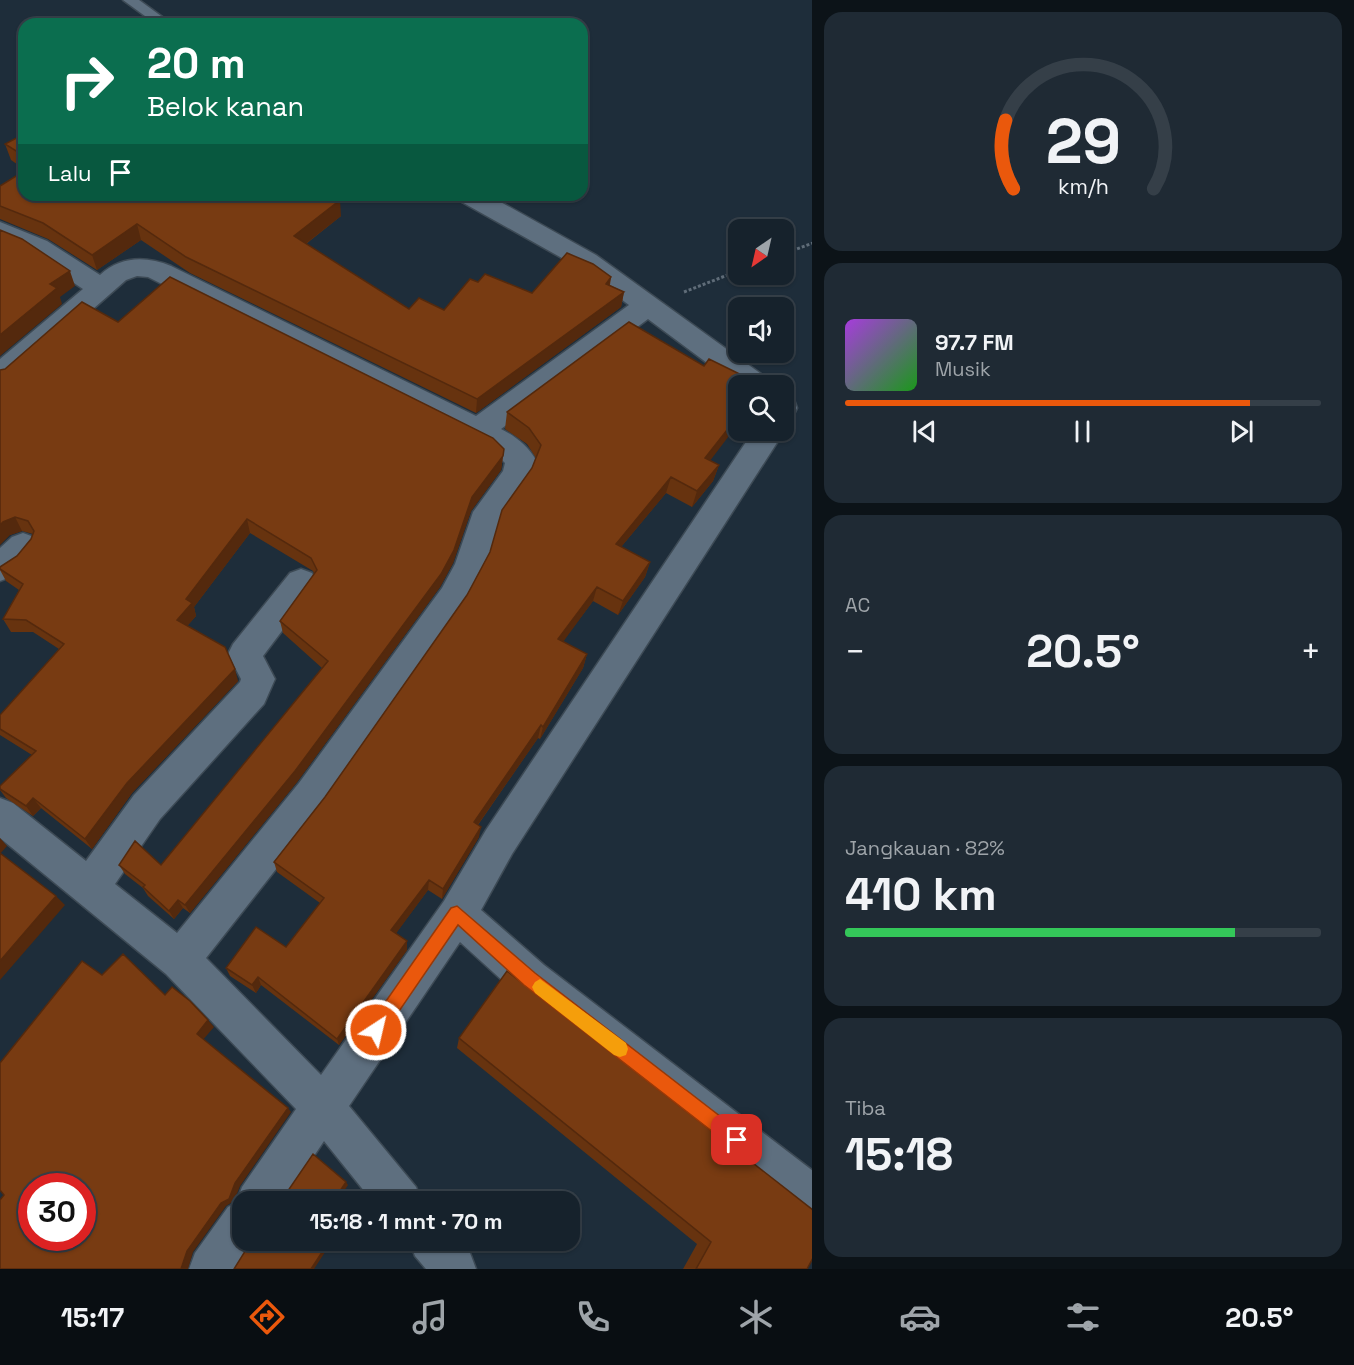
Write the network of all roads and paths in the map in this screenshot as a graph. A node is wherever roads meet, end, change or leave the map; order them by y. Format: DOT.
graph roads {
  1 [pos="130,0"];
  2 [pos="156,18"];
  3 [pos="480,201"];
  4 [pos="0,231"];
  5 [pos="812,243"];
  6 [pos="794,250"];
  7 [pos="728,275"];
  8 [pos="101,288"];
  9 [pos="647,306"];
  10 [pos="0,375"];
  11 [pos="743,375"];
  12 [pos="477,431"];
  13 [pos="763,441"];
  14 [pos="22,546"];
  15 [pos="0,568"];
  16 [pos="301,582"];
  17 [pos="0,815"];
  18 [pos="90,887"];
  19 [pos="457,914"];
  20 [pos="180,960"];
  21 [pos="323,1107"];
  22 [pos="265,1191"];
  23 [pos="392,1191"];
  24 [pos="812,1197"];
  25 [pos="232,1238"];
  26 [pos="440,1251"];
  27 [pos="211,1269"];
  28 [pos="454,1269"];
  1 -- 2 [label="lane"];
  3 -- 9 [label="street"];
  4 -- 8 [label="street"];
  5 -- 6 [label="path"];
  7 -- 9 [label="path"];
  8 -- 10 [label="street"];
  8 -- 12 [label="street"];
  9 -- 11 [label="street"];
  9 -- 12 [label="street"];
  12 -- 20 [label="street"];
  13 -- 19 [label="street"];
  14 -- 15 [label="street"];
  16 -- 18 [label="street"];
  17 -- 18 [label="street"];
  18 -- 20 [label="street"];
  19 -- 21 [label="street"];
  19 -- 24 [label="street"];
  20 -- 21 [label="street"];
  21 -- 22 [label="street"];
  21 -- 23 [label="street"];
  25 -- 27 [label="street"];
  26 -- 28 [label="street"];
}
